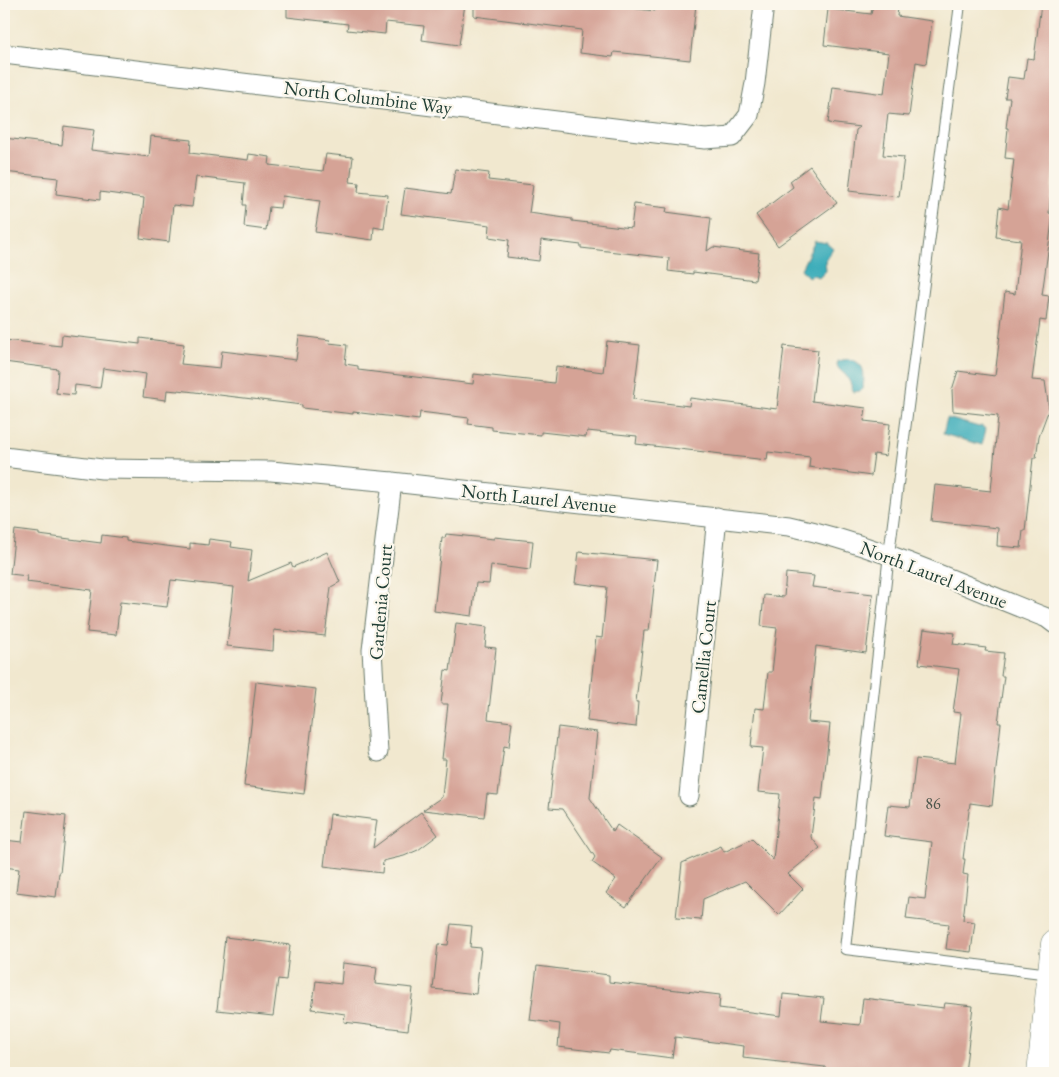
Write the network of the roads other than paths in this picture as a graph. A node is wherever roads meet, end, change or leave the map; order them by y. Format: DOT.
graph roads {
  1 [pos="764,4"];
  2 [pos="960,4"];
  3 [pos="4,54"];
  4 [pos="4,457"];
  5 [pos="392,482"];
  6 [pos="717,517"];
  7 [pos="889,554"];
  8 [pos="1055,624"];
  9 [pos="378,752"];
  10 [pos="689,796"];
  11 [pos="1055,944"];
  12 [pos="1052,974"];
  13 [pos="1041,1073"];
  1 -- 3 [label="street, North Columbine Way"];
  2 -- 7 [label="lane"];
  4 -- 5 [label="street, North Laurel Avenue"];
  5 -- 6 [label="street, North Laurel Avenue"];
  5 -- 9 [label="street, Gardenia Court"];
  6 -- 7 [label="street, North Laurel Avenue"];
  6 -- 10 [label="street, Camellia Court"];
  7 -- 8 [label="street, North Laurel Avenue"];
  7 -- 12 [label="lane"];
  11 -- 12 [label="main road"];
  12 -- 13 [label="main road"];
}
